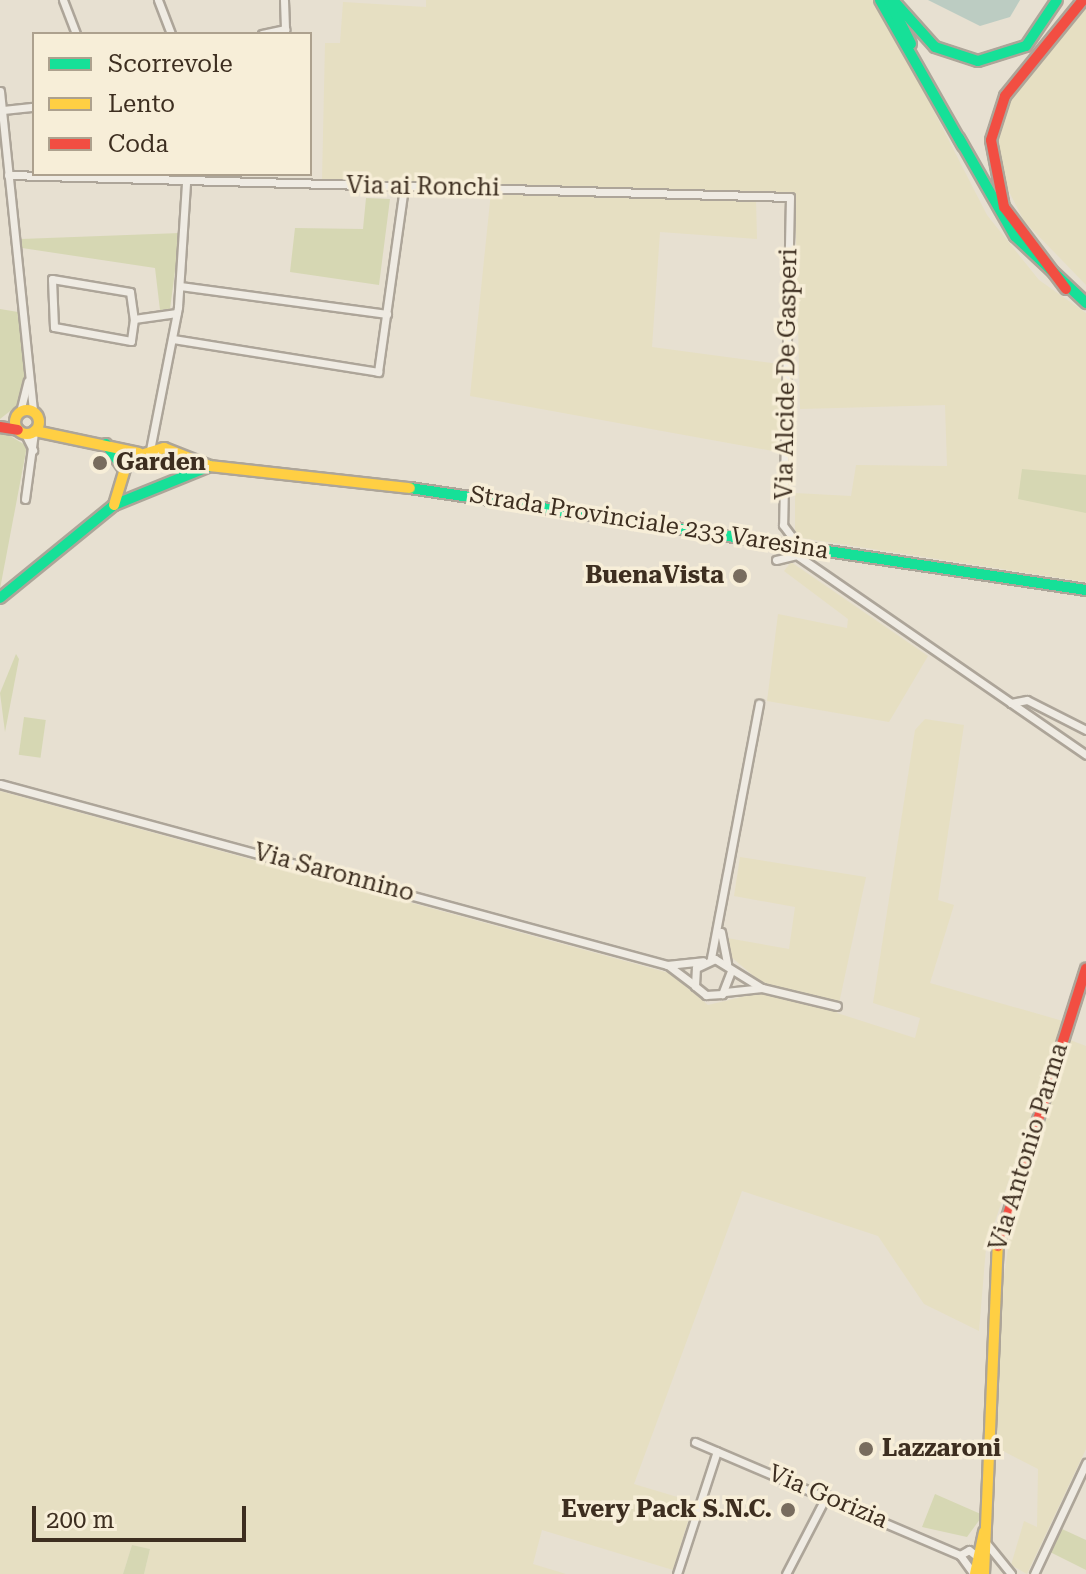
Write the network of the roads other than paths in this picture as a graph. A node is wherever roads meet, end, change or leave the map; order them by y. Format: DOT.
graph roads {
  1 [pos="63,0"];
  2 [pos="158,0"];
  3 [pos="284,0"];
  4 [pos="880,0"];
  5 [pos="891,0"];
  6 [pos="1057,0"];
  7 [pos="1083,0"];
  8 [pos="285,31"];
  9 [pos="75,32"];
  10 [pos="170,32"];
  11 [pos="0,91"];
  12 [pos="32,107"];
  13 [pos="3,110"];
  14 [pos="963,146"];
  15 [pos="8,175"];
  16 [pos="32,176"];
  17 [pos="33,176"];
  18 [pos="283,176"];
  19 [pos="186,182"];
  20 [pos="283,184"];
  21 [pos="404,186"];
  22 [pos="9,189"];
  23 [pos="0,191"];
  24 [pos="790,197"];
  25 [pos="180,286"];
  26 [pos="1066,289"];
  27 [pos="1086,303"];
  28 [pos="177,313"];
  29 [pos="387,314"];
  30 [pos="134,319"];
  31 [pos="173,339"];
  32 [pos="29,375"];
  33 [pos="18,414"];
  34 [pos="0,424"];
  35 [pos="31,426"];
  36 [pos="101,440"];
  37 [pos="145,451"];
  38 [pos="177,455"];
  39 [pos="210,466"];
  40 [pos="123,468"];
  41 [pos="124,480"];
  42 [pos="178,480"];
  43 [pos="142,494"];
  44 [pos="25,499"];
  45 [pos="114,505"];
  46 [pos="800,552"];
  47 [pos="776,560"];
  48 [pos="1086,590"];
  49 [pos="0,598"];
  50 [pos="759,703"];
  51 [pos="1011,703"];
  52 [pos="1086,730"];
  53 [pos="1086,755"];
  54 [pos="0,784"];
  55 [pos="720,928"];
  56 [pos="707,960"];
  57 [pos="667,965"];
  58 [pos="729,968"];
  59 [pos="1086,969"];
  60 [pos="695,986"];
  61 [pos="762,988"];
  62 [pos="725,992"];
  63 [pos="837,1006"];
  64 [pos="695,1442"];
  65 [pos="717,1451"];
  66 [pos="1086,1463"];
  67 [pos="827,1495"];
  68 [pos="989,1520"];
  69 [pos="987,1544"];
  70 [pos="977,1554"];
  71 [pos="960,1555"];
  72 [pos="677,1574"];
  73 [pos="786,1574"];
  74 [pos="978,1574"];
  75 [pos="1011,1574"];
  76 [pos="1034,1574"];
  1 -- 9 [label="street"];
  2 -- 10 [label="street"];
  3 -- 8 [label="street"];
  4 -- 14 [label="main road"];
  5 -- 6 [label="main road"];
  5 -- 14 [label="main road"];
  7 -- 26 [label="main road"];
  11 -- 13 [label="street"];
  12 -- 13 [label="street"];
  13 -- 15 [label="street"];
  14 -- 26 [label="main road"];
  15 -- 16 [label="street, Via ai Ronchi"];
  15 -- 22 [label="street"];
  17 -- 19 [label="street, Via ai Ronchi"];
  18 -- 20 [label="street"];
  19 -- 20 [label="street, Via ai Ronchi"];
  19 -- 25 [label="street"];
  20 -- 21 [label="street, Via ai Ronchi"];
  21 -- 24 [label="street, Via ai Ronchi"];
  21 -- 29 [label="street"];
  22 -- 23 [label="street"];
  22 -- 32 [label="street"];
  24 -- 46 [label="street, Via Alcide De Gasperi"];
  25 -- 28 [label="street"];
  25 -- 29 [label="street"];
  26 -- 27 [label="main road"];
  28 -- 30 [label="street"];
  28 -- 31 [label="street"];
  29 -- 31 [label="street"];
  30 -- 30 [label="street"];
  31 -- 37 [label="street"];
  32 -- 33 [label="street"];
  32 -- 35 [label="street"];
  33 -- 34 [label="main road"];
  33 -- 35 [label="main road"];
  33 -- 35 [label="main road"];
  34 -- 35 [label="main road"];
  35 -- 36 [label="main road"];
  35 -- 44 [label="street"];
  36 -- 37 [label="main road"];
  36 -- 40 [label="main road"];
  37 -- 38 [label="main road"];
  37 -- 40 [label="main road"];
  38 -- 39 [label="main road"];
  38 -- 42 [label="main road"];
  39 -- 42 [label="main road"];
  39 -- 46 [label="main road, Strada Provinciale 233 Varesina"];
  40 -- 41 [label="main road"];
  41 -- 43 [label="main road"];
  41 -- 45 [label="main road"];
  42 -- 43 [label="main road"];
  43 -- 45 [label="main road"];
  45 -- 49 [label="main road"];
  46 -- 47 [label="street"];
  46 -- 48 [label="main road, Strada Provinciale 233 Varesina"];
  46 -- 51 [label="street, Via Alcide De Gasperi"];
  50 -- 55 [label="street"];
  51 -- 52 [label="street"];
  51 -- 53 [label="street, Via Alcide De Gasperi"];
  54 -- 57 [label="street, Via Saronnino"];
  55 -- 56 [label="street"];
  55 -- 58 [label="street"];
  56 -- 57 [label="street, Via Saronnino"];
  56 -- 58 [label="street, Via Saronnino"];
  56 -- 60 [label="street"];
  57 -- 60 [label="street, Via Saronnino"];
  58 -- 61 [label="street, Via Saronnino"];
  58 -- 62 [label="street"];
  59 -- 68 [label="main road, Via Antonio Parma"];
  60 -- 62 [label="street, Via Saronnino"];
  61 -- 62 [label="street, Via Saronnino"];
  61 -- 63 [label="street, Via Saronnino"];
  64 -- 65 [label="street, Via Gorizia"];
  65 -- 67 [label="street, Via Gorizia"];
  65 -- 72 [label="street"];
  66 -- 76 [label="street"];
  67 -- 71 [label="street, Via Gorizia"];
  67 -- 73 [label="street"];
  68 -- 69 [label="main road, Via Antonio Parma"];
  68 -- 70 [label="main road, Via Antonio Parma"];
  69 -- 74 [label="main road, Via Antonio Parma"];
  69 -- 75 [label="street"];
  70 -- 71 [label="street, Via Gorizia"];
  70 -- 74 [label="main road, Via Antonio Parma"];
  71 -- 74 [label="street, Via Gorizia"];
}
